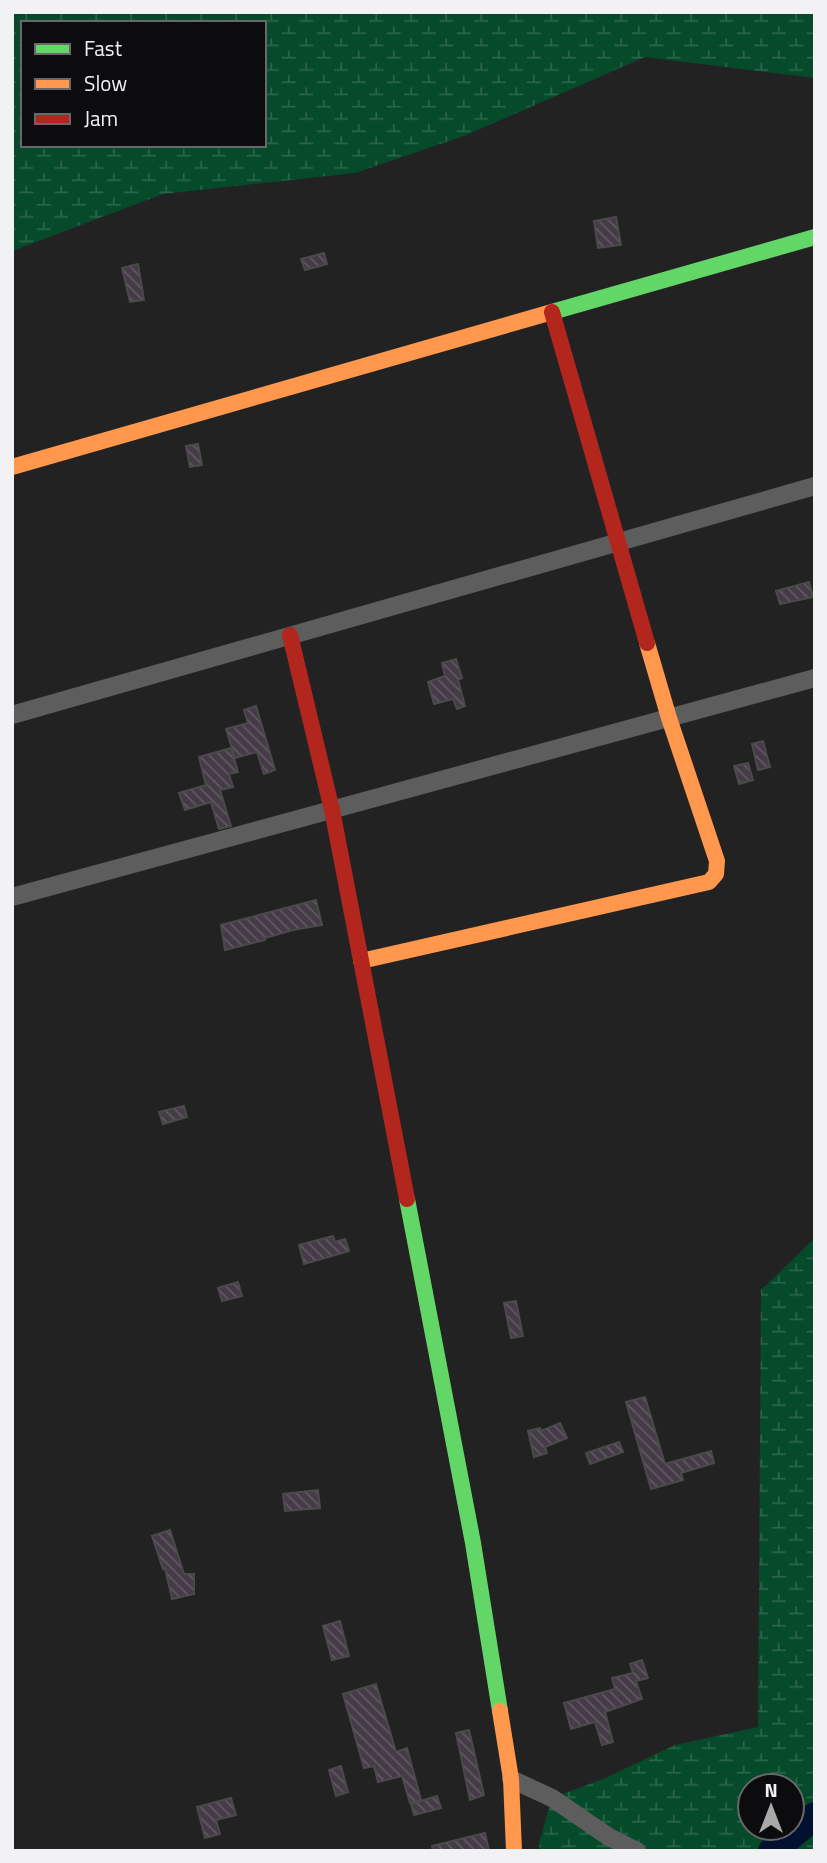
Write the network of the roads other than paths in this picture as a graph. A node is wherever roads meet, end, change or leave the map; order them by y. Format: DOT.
graph roads {
  1 [pos="815,237"];
  2 [pos="552,313"];
  3 [pos="12,467"];
  4 [pos="815,486"];
  5 [pos="619,542"];
  6 [pos="290,635"];
  7 [pos="815,678"];
  8 [pos="12,715"];
  9 [pos="669,718"];
  10 [pos="332,810"];
  11 [pos="12,897"];
  12 [pos="361,961"];
  13 [pos="511,1779"];
  14 [pos="514,1851"];
  15 [pos="637,1851"];
  1 -- 2 [label="street"];
  2 -- 3 [label="street"];
  2 -- 5 [label="street"];
  4 -- 5 [label="street"];
  5 -- 6 [label="street"];
  5 -- 9 [label="street"];
  6 -- 8 [label="street"];
  6 -- 10 [label="street"];
  7 -- 9 [label="street"];
  9 -- 10 [label="street"];
  9 -- 12 [label="street"];
  10 -- 11 [label="street"];
  10 -- 12 [label="street"];
  12 -- 13 [label="street"];
  13 -- 14 [label="street"];
  13 -- 15 [label="street"];
}
